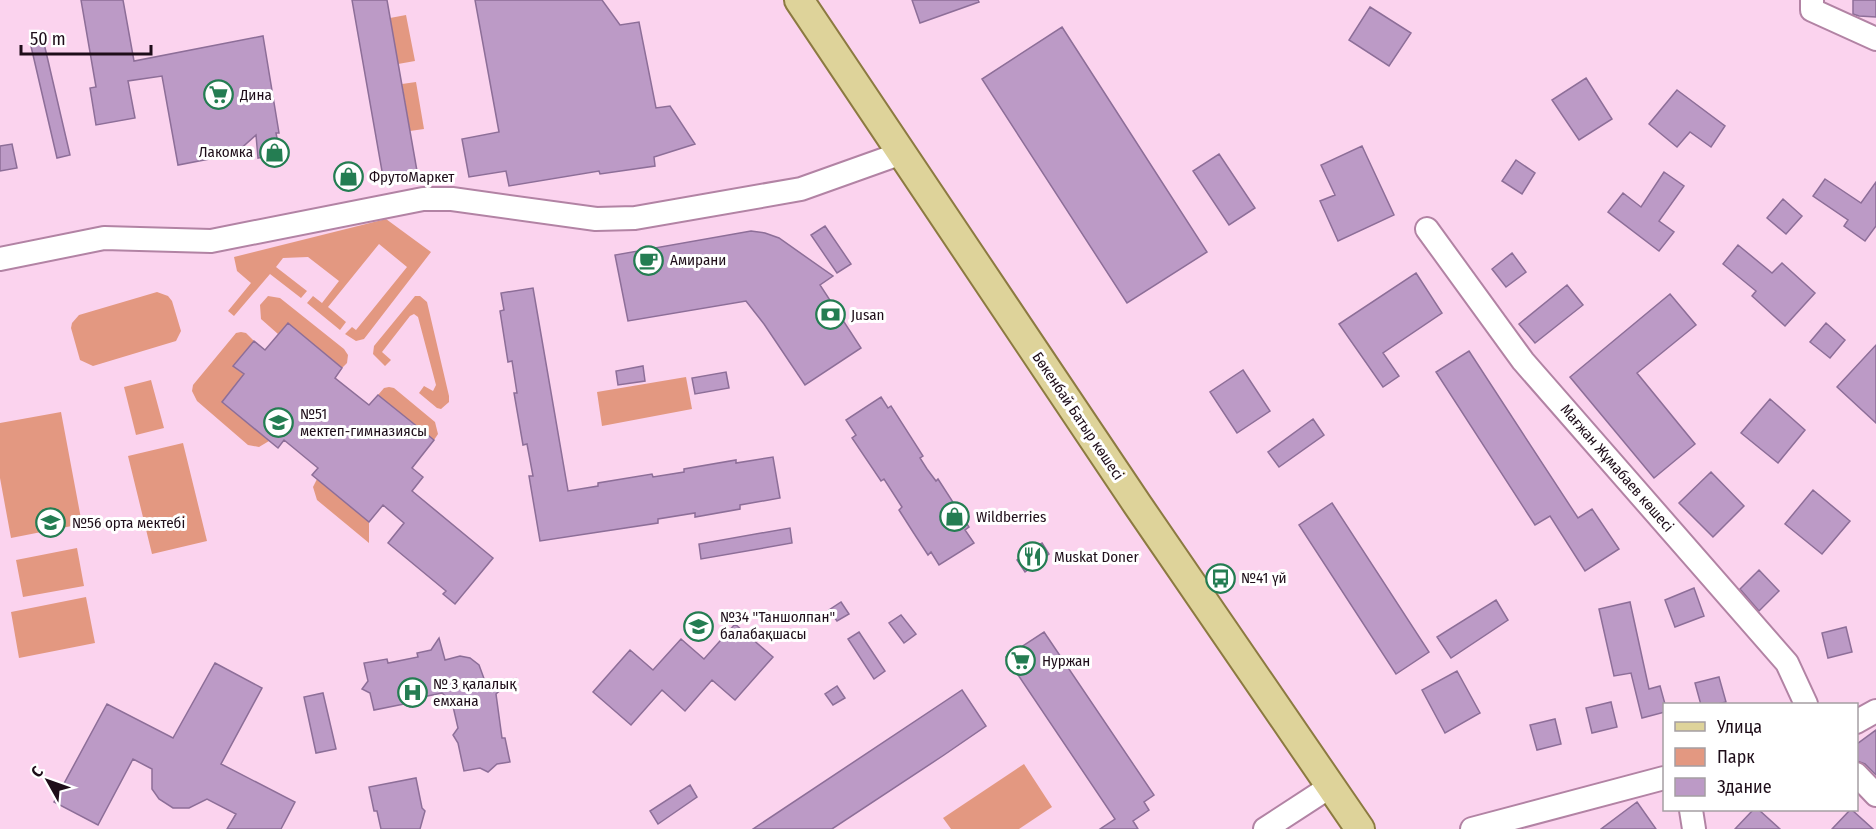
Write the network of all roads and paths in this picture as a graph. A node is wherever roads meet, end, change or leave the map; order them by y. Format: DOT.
graph roads {
  1 [pos="799,0"];
  2 [pos="1812,5"];
  3 [pos="1876,39"];
  4 [pos="902,153"];
  5 [pos="1427,229"];
  6 [pos="0,259"];
  7 [pos="1805,703"];
  8 [pos="1876,711"];
  9 [pos="1858,721"];
  10 [pos="1858,775"];
  11 [pos="1663,779"];
  12 [pos="1331,786"];
  13 [pos="1876,795"];
  14 [pos="1691,811"];
  15 [pos="1265,829"];
  16 [pos="1360,829"];
  17 [pos="1472,829"];
  18 [pos="1694,829"];
  1 -- 4 [label="main road, Бөкенбай Батыр көшесі"];
  2 -- 3 [label="street"];
  4 -- 6 [label="street"];
  4 -- 12 [label="main road, Бөкенбай Батыр көшесі"];
  5 -- 7 [label="street, Мағжан Жұмабаев көшесі"];
  8 -- 9 [label="street"];
  10 -- 13 [label="street"];
  11 -- 17 [label="street"];
  12 -- 15 [label="street"];
  12 -- 16 [label="main road, Бөкенбай Батыр көшесі"];
  14 -- 18 [label="street"];
}
